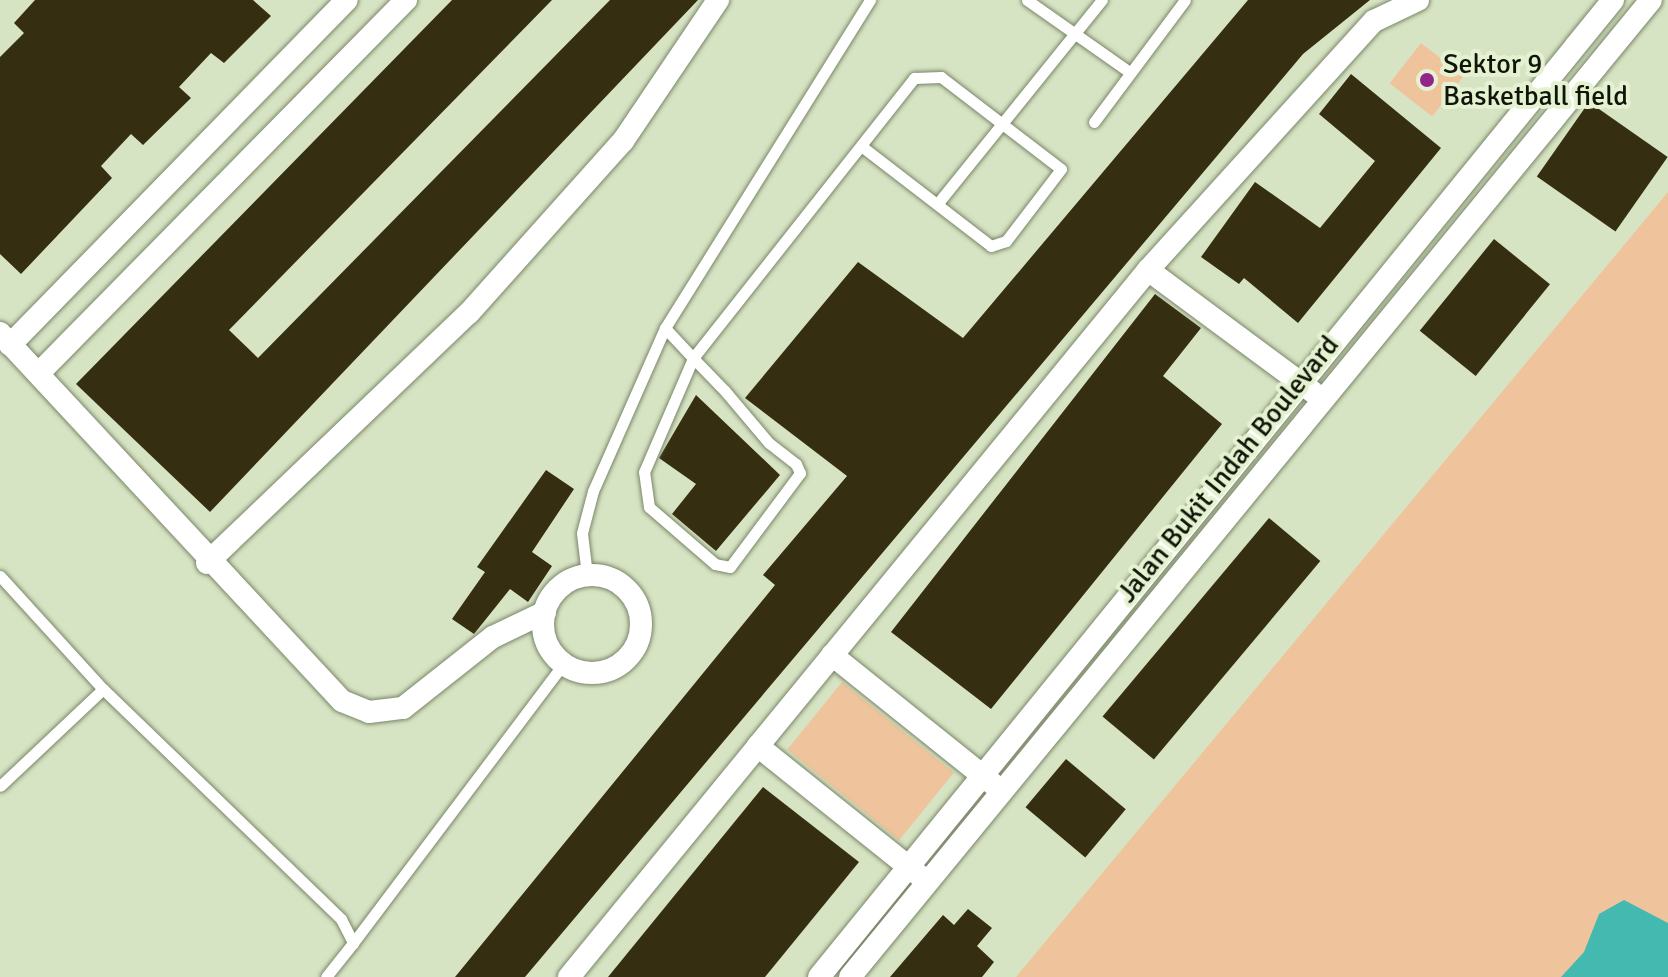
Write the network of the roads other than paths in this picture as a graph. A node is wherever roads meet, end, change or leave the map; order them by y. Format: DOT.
graph roads {
  1 [pos="347,0"];
  2 [pos="406,0"];
  3 [pos="718,0"];
  4 [pos="870,0"];
  5 [pos="1027,0"];
  6 [pos="1102,0"];
  7 [pos="1185,0"];
  8 [pos="1418,0"];
  9 [pos="1613,0"];
  10 [pos="1651,0"];
  11 [pos="1075,33"];
  12 [pos="1128,71"];
  13 [pos="1004,121"];
  14 [pos="1094,122"];
  15 [pos="861,146"];
  16 [pos="938,203"];
  17 [pos="1148,270"];
  18 [pos="665,328"];
  19 [pos="5,339"];
  20 [pos="693,358"];
  21 [pos="40,372"];
  22 [pos="1303,384"];
  23 [pos="1324,400"];
  24 [pos="207,563"];
  25 [pos="587,575"];
  26 [pos="0,576"];
  27 [pos="545,612"];
  28 [pos="832,655"];
  29 [pos="563,664"];
  30 [pos="103,689"];
  31 [pos="758,746"];
  32 [pos="983,776"];
  33 [pos="0,786"];
  34 [pos="1002,792"];
  35 [pos="909,867"];
  36 [pos="928,882"];
  37 [pos="353,943"];
  38 [pos="326,977"];
  39 [pos="569,977"];
  40 [pos="819,977"];
  41 [pos="850,977"];
  1 -- 19 [label="street"];
  2 -- 21 [label="street"];
  3 -- 24 [label="street"];
  4 -- 18 [label="lane"];
  5 -- 11 [label="lane"];
  6 -- 11 [label="lane"];
  7 -- 12 [label="lane"];
  8 -- 17 [label="street"];
  9 -- 22 [label="street"];
  10 -- 23 [label="street, Jalan Bukit Indah Boulevard"];
  11 -- 12 [label="lane"];
  11 -- 13 [label="lane"];
  12 -- 14 [label="lane"];
  13 -- 15 [label="lane"];
  13 -- 16 [label="lane"];
  13 -- 16 [label="lane"];
  15 -- 16 [label="lane"];
  15 -- 20 [label="lane"];
  17 -- 22 [label="street"];
  17 -- 28 [label="street"];
  18 -- 20 [label="lane"];
  18 -- 25 [label="lane"];
  19 -- 21 [label="street"];
  20 -- 20 [label="lane"];
  21 -- 24 [label="street"];
  22 -- 23 [label="street"];
  22 -- 32 [label="street"];
  23 -- 34 [label="street, Jalan Bukit Indah Boulevard"];
  24 -- 27 [label="street"];
  25 -- 27 [label="street"];
  25 -- 29 [label="street"];
  26 -- 30 [label="lane"];
  27 -- 29 [label="street"];
  28 -- 31 [label="street"];
  28 -- 32 [label="street"];
  29 -- 37 [label="lane"];
  30 -- 33 [label="lane"];
  30 -- 37 [label="lane"];
  31 -- 35 [label="street"];
  31 -- 39 [label="street"];
  32 -- 34 [label="street"];
  32 -- 35 [label="street"];
  34 -- 36 [label="street, Jalan Bukit Indah Boulevard"];
  35 -- 36 [label="street"];
  35 -- 40 [label="street"];
  36 -- 41 [label="street, Jalan Bukit Indah Boulevard"];
  37 -- 38 [label="lane"];
}
